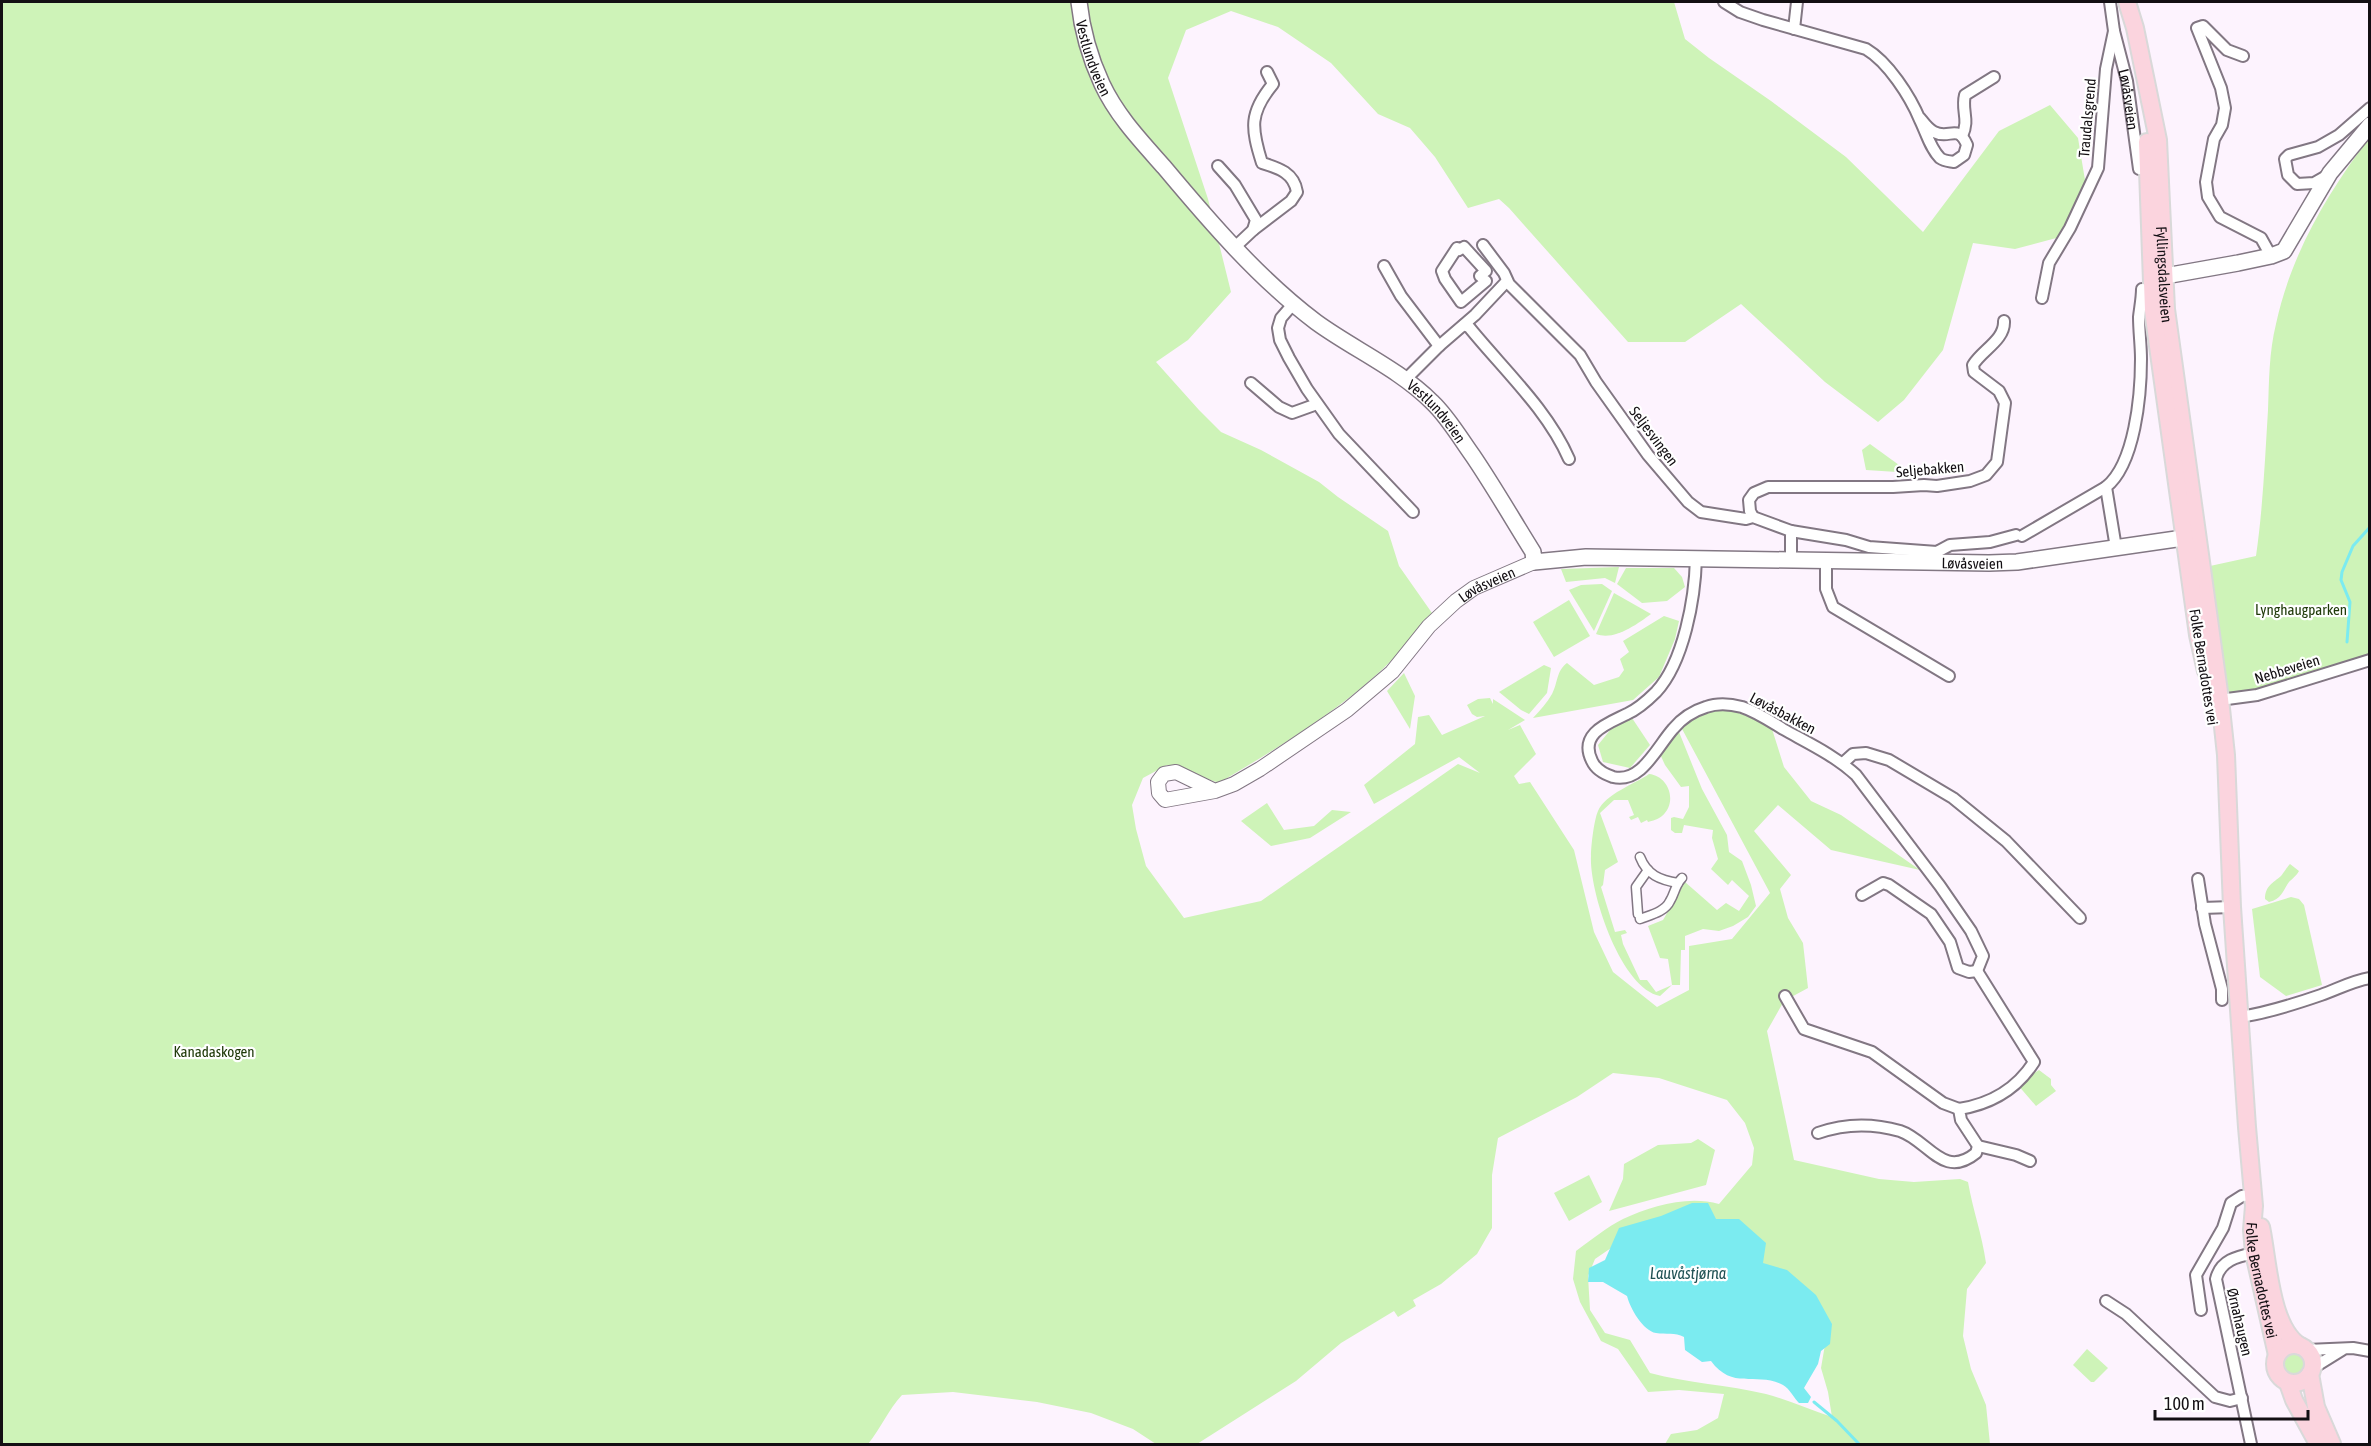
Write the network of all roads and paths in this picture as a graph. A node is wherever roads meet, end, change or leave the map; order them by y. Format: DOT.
graph roads {
  1 [pos="1079,2"];
  2 [pos="1724,2"];
  3 [pos="1797,2"];
  4 [pos="2110,5"];
  5 [pos="2128,8"];
  6 [pos="1794,29"];
  7 [pos="2114,31"];
  8 [pos="2243,56"];
  9 [pos="1268,72"];
  10 [pos="1994,77"];
  11 [pos="2370,108"];
  12 [pos="1920,118"];
  13 [pos="2370,125"];
  14 [pos="1962,136"];
  15 [pos="1218,166"];
  16 [pos="2139,169"];
  17 [pos="2330,174"];
  18 [pos="1253,231"];
  19 [pos="1483,245"];
  20 [pos="1236,246"];
  21 [pos="2271,256"];
  22 [pos="1384,266"];
  23 [pos="1507,281"];
  24 [pos="2152,281"];
  25 [pos="2042,298"];
  26 [pos="1461,302"];
  27 [pos="1294,303"];
  28 [pos="2004,321"];
  29 [pos="1464,325"];
  30 [pos="1438,346"];
  31 [pos="1405,380"];
  32 [pos="1251,383"];
  33 [pos="1317,404"];
  34 [pos="1569,459"];
  35 [pos="2106,487"];
  36 [pos="1413,512"];
  37 [pos="1753,517"];
  38 [pos="1791,531"];
  39 [pos="2188,533"];
  40 [pos="2116,548"];
  41 [pos="1696,558"];
  42 [pos="1791,560"];
  43 [pos="1826,561"];
  44 [pos="1534,562"];
  45 [pos="2370,660"];
  46 [pos="1949,676"];
  47 [pos="2216,700"];
  48 [pos="1843,763"];
  49 [pos="1215,790"];
  50 [pos="1640,857"];
  51 [pos="1648,870"];
  52 [pos="2198,879"];
  53 [pos="1862,895"];
  54 [pos="2232,907"];
  55 [pos="2202,908"];
  56 [pos="2080,918"];
  57 [pos="1977,971"];
  58 [pos="2370,978"];
  59 [pos="1785,996"];
  60 [pos="2222,1000"];
  61 [pos="2240,1017"];
  62 [pos="1959,1109"];
  63 [pos="1818,1133"];
  64 [pos="1978,1146"];
  65 [pos="2030,1161"];
  66 [pos="2254,1201"];
  67 [pos="2260,1252"];
  68 [pos="2106,1301"];
  69 [pos="2201,1310"];
  70 [pos="2303,1348"];
  71 [pos="2345,1348"];
  72 [pos="2370,1351"];
  73 [pos="2277,1355"];
  74 [pos="2311,1371"];
  75 [pos="2288,1383"];
  76 [pos="2242,1398"];
  77 [pos="2252,1444"];
  78 [pos="2318,1444"];
  79 [pos="2332,1444"];
  1 -- 20 [label="main road, Vestlundveien"];
  2 -- 6 [label="street"];
  3 -- 6 [label="street"];
  4 -- 5 [label="street"];
  4 -- 7 [label="street, Traudalsgrend"];
  5 -- 24 [label="main road, Fyllingsdalsveien"];
  6 -- 12 [label="street"];
  7 -- 16 [label="street, Løvåsveien"];
  7 -- 25 [label="street, Traudalsgrend"];
  8 -- 21 [label="street"];
  9 -- 18 [label="street"];
  10 -- 14 [label="street"];
  11 -- 17 [label="street"];
  12 -- 14 [label="street"];
  12 -- 14 [label="street"];
  13 -- 17 [label="main road"];
  15 -- 18 [label="street"];
  17 -- 21 [label="main road"];
  18 -- 20 [label="street"];
  19 -- 23 [label="street, Seljesvingen"];
  20 -- 27 [label="main road, Vestlundveien"];
  21 -- 24 [label="main road"];
  22 -- 30 [label="street"];
  23 -- 29 [label="street"];
  23 -- 37 [label="street, Seljesvingen"];
  24 -- 35 [label="street, Løvåsveien"];
  24 -- 39 [label="main road, Fyllingsdalsveien"];
  26 -- 26 [label="street"];
  27 -- 31 [label="main road, Vestlundveien"];
  27 -- 33 [label="street"];
  28 -- 37 [label="street, Seljebakken"];
  29 -- 30 [label="street"];
  29 -- 34 [label="street"];
  30 -- 31 [label="street"];
  31 -- 44 [label="main road, Vestlundveien"];
  32 -- 33 [label="street"];
  33 -- 36 [label="street"];
  35 -- 38 [label="street, Løvåsveien"];
  35 -- 40 [label="street"];
  37 -- 38 [label="street, Seljesvingen"];
  38 -- 42 [label="street"];
  39 -- 40 [label="main road, Løvåsveien"];
  39 -- 47 [label="main road, Folke Bernadottes vei"];
  40 -- 43 [label="main road, Løvåsveien"];
  41 -- 42 [label="main road, Løvåsveien"];
  41 -- 44 [label="main road, Løvåsveien"];
  41 -- 48 [label="street, Løvåsbakken"];
  42 -- 43 [label="main road, Løvåsveien"];
  43 -- 46 [label="street"];
  44 -- 49 [label="street, Løvåsveien"];
  45 -- 47 [label="street, Nebbeveien"];
  47 -- 54 [label="main road, Folke Bernadottes vei"];
  48 -- 56 [label="street"];
  48 -- 57 [label="street, Løvåsbakken"];
  50 -- 51 [label="street"];
  51 -- 51 [label="street"];
  52 -- 55 [label="street"];
  53 -- 57 [label="street"];
  54 -- 55 [label="street"];
  54 -- 61 [label="main road, Folke Bernadottes vei"];
  55 -- 60 [label="street"];
  57 -- 62 [label="street"];
  58 -- 61 [label="street"];
  59 -- 62 [label="street"];
  61 -- 66 [label="main road, Folke Bernadottes vei"];
  62 -- 64 [label="street"];
  63 -- 64 [label="street"];
  64 -- 65 [label="street"];
  66 -- 67 [label="main road, Folke Bernadottes vei"];
  66 -- 69 [label="street, Folke Bernadottes vei"];
  67 -- 70 [label="main road, Folke Bernadottes vei"];
  67 -- 73 [label="main road, Folke Bernadottes vei"];
  67 -- 76 [label="street, Ørnahaugen"];
  68 -- 76 [label="street"];
  70 -- 71 [label="street"];
  70 -- 73 [label="main road"];
  70 -- 74 [label="main road"];
  71 -- 72 [label="street"];
  71 -- 74 [label="street"];
  73 -- 75 [label="main road"];
  74 -- 75 [label="main road"];
  74 -- 79 [label="main road"];
  75 -- 78 [label="main road"];
  76 -- 77 [label="street, Ørnahaugen"];
}
